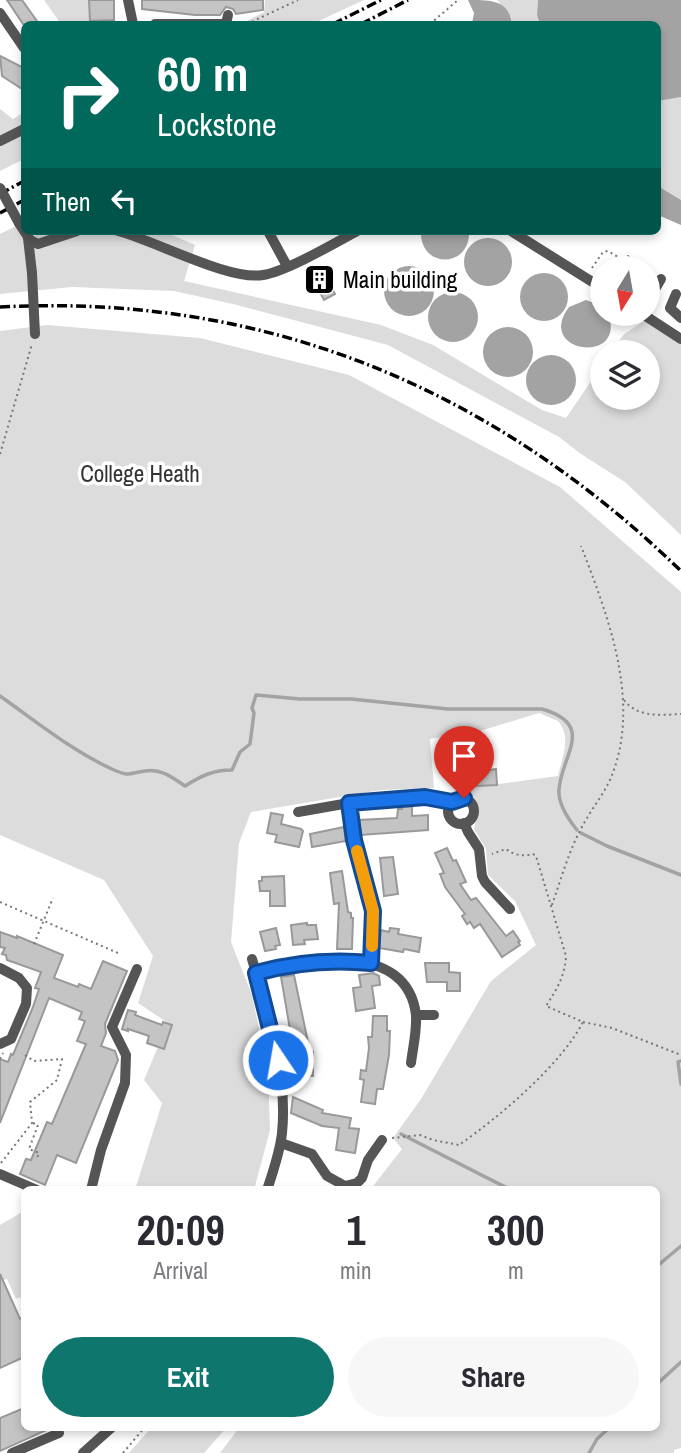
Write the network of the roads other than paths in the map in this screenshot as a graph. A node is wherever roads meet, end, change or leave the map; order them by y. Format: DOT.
graph roads {
  1 [pos="128,0"];
  2 [pos="0,13"];
  3 [pos="228,15"];
  4 [pos="132,21"];
  5 [pos="227,21"];
  6 [pos="21,44"];
  7 [pos="21,130"];
  8 [pos="0,141"];
  9 [pos="0,188"];
  10 [pos="21,226"];
  11 [pos="67,235"];
  12 [pos="147,235"];
  13 [pos="270,235"];
  14 [pos="349,235"];
  15 [pos="517,235"];
  16 [pos="28,237"];
  17 [pos="287,266"];
  18 [pos="590,281"];
  19 [pos="676,294"];
  20 [pos="681,318"];
  21 [pos="660,325"];
  22 [pos="35,334"];
  23 [pos="681,339"];
  24 [pos="452,802"];
  25 [pos="349,803"];
  26 [pos="298,812"];
  27 [pos="464,823"];
  28 [pos="510,909"];
  29 [pos="252,958"];
  30 [pos="371,963"];
  31 [pos="0,968"];
  32 [pos="136,969"];
  33 [pos="256,973"];
  34 [pos="416,1015"];
  35 [pos="434,1015"];
  36 [pos="0,1044"];
  37 [pos="411,1063"];
  38 [pos="382,1140"];
  39 [pos="281,1143"];
  40 [pos="0,1174"];
  41 [pos="28,1186"];
  42 [pos="93,1186"];
  43 [pos="268,1186"];
  44 [pos="108,1431"];
  45 [pos="59,1433"];
  46 [pos="12,1453"];
  47 [pos="83,1453"];
  1 -- 4 [label="street"];
  2 -- 6 [label="street"];
  3 -- 5 [label="street"];
  7 -- 8 [label="street"];
  9 -- 10 [label="street, bridge"];
  11 -- 16 [label="street"];
  12 -- 17 [label="street"];
  13 -- 17 [label="street"];
  14 -- 17 [label="street"];
  15 -- 18 [label="street"];
  16 -- 22 [label="street, bridge"];
  19 -- 20 [label="street"];
  21 -- 23 [label="street"];
  24 -- 25 [label="street"];
  24 -- 27 [label="street"];
  24 -- 27 [label="street"];
  25 -- 26 [label="street"];
  25 -- 30 [label="street"];
  27 -- 28 [label="street"];
  29 -- 33 [label="street"];
  30 -- 33 [label="street"];
  30 -- 34 [label="street"];
  31 -- 36 [label="street"];
  32 -- 42 [label="street"];
  33 -- 39 [label="street"];
  34 -- 35 [label="street"];
  34 -- 37 [label="street"];
  38 -- 39 [label="street"];
  39 -- 43 [label="street"];
  40 -- 41 [label="street"];
  44 -- 47 [label="street"];
  45 -- 46 [label="street"];
}
